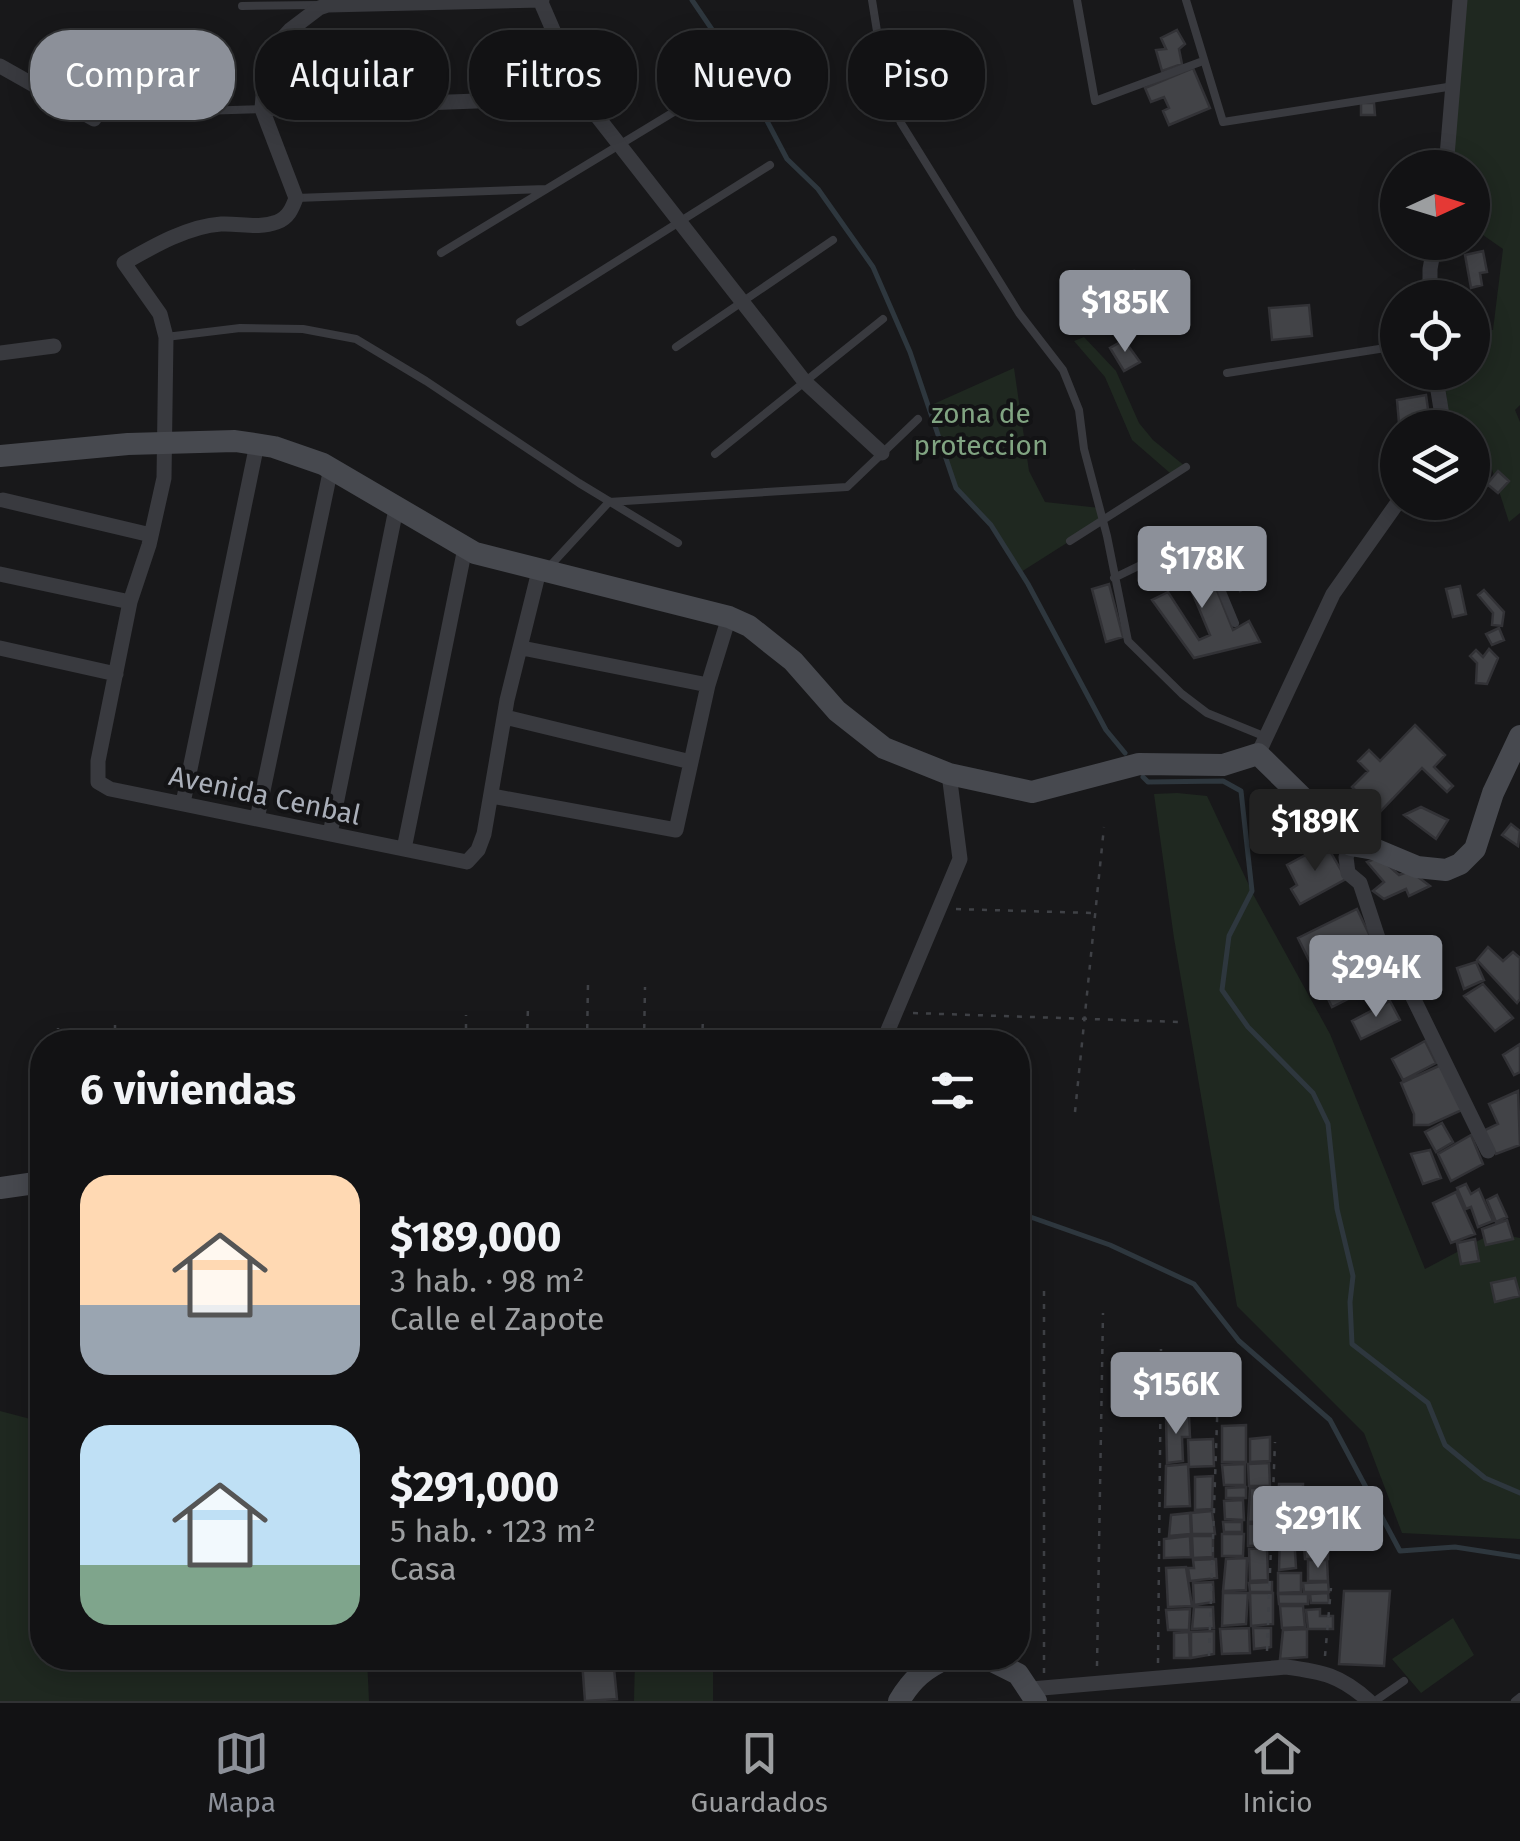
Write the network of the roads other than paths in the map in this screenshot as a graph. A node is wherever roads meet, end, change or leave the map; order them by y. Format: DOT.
graph roads {
  1 [pos="540,0"];
  2 [pos="872,0"];
  3 [pos="1077,0"];
  4 [pos="1186,0"];
  5 [pos="1460,0"];
  6 [pos="329,3"];
  7 [pos="242,6"];
  8 [pos="290,30"];
  9 [pos="553,30"];
  10 [pos="1203,61"];
  11 [pos="0,66"];
  12 [pos="30,83"];
  13 [pos="1454,86"];
  14 [pos="266,120"];
  15 [pos="600,120"];
  16 [pos="662,120"];
  17 [pos="621,145"];
  18 [pos="1448,150"];
  19 [pos="770,165"];
  20 [pos="550,189"];
  21 [pos="296,198"];
  22 [pos="680,221"];
  23 [pos="832,240"];
  24 [pos="441,253"];
  25 [pos="742,302"];
  26 [pos="883,319"];
  27 [pos="520,322"];
  28 [pos="166,337"];
  29 [pos="54,346"];
  30 [pos="676,347"];
  31 [pos="1380,349"];
  32 [pos="0,353"];
  33 [pos="1227,373"];
  34 [pos="804,382"];
  35 [pos="918,419"];
  36 [pos="166,443"];
  37 [pos="257,444"];
  38 [pos="882,453"];
  39 [pos="714,454"];
  40 [pos="0,456"];
  41 [pos="1186,467"];
  42 [pos="332,468"];
  43 [pos="4,500"];
  44 [pos="609,502"];
  45 [pos="396,509"];
  46 [pos="1103,520"];
  47 [pos="1385,520"];
  48 [pos="151,535"];
  49 [pos="1070,541"];
  50 [pos="678,543"];
  51 [pos="464,548"];
  52 [pos="542,572"];
  53 [pos="0,574"];
  54 [pos="1114,578"];
  55 [pos="130,602"];
  56 [pos="729,616"];
  57 [pos="1235,623"];
  58 [pos="0,648"];
  59 [pos="522,648"];
  60 [pos="116,674"];
  61 [pos="708,686"];
  62 [pos="505,717"];
  63 [pos="1520,736"];
  64 [pos="1262,746"];
  65 [pos="691,762"];
  66 [pos="949,774"];
  67 [pos="492,796"];
  68 [pos="183,804"];
  69 [pos="257,819"];
  70 [pos="330,834"];
  71 [pos="1351,845"];
  72 [pos="404,849"];
  73 [pos="888,1030"];
  74 [pos="1488,1151"];
  75 [pos="30,1184"];
  76 [pos="0,1188"];
  77 [pos="926,1670"];
  78 [pos="1010,1670"];
  79 [pos="1404,1681"];
  80 [pos="1037,1693"];
  81 [pos="899,1701"];
  82 [pos="1372,1701"];
  1 -- 6 [label="street"];
  1 -- 9 [label="street"];
  2 -- 46 [label="lane"];
  3 -- 10 [label="lane"];
  4 -- 10 [label="lane"];
  5 -- 13 [label="street"];
  6 -- 7 [label="lane"];
  6 -- 8 [label="street"];
  10 -- 13 [label="lane"];
  11 -- 12 [label="street"];
  13 -- 18 [label="street"];
  14 -- 21 [label="street"];
  15 -- 17 [label="street"];
  16 -- 17 [label="lane"];
  17 -- 20 [label="lane"];
  17 -- 22 [label="street"];
  19 -- 22 [label="lane"];
  20 -- 21 [label="lane"];
  20 -- 24 [label="lane"];
  21 -- 28 [label="street"];
  22 -- 25 [label="street"];
  22 -- 27 [label="lane"];
  23 -- 25 [label="lane"];
  25 -- 30 [label="lane"];
  25 -- 34 [label="street"];
  26 -- 34 [label="lane"];
  28 -- 36 [label="street, Avenida Cenbal"];
  28 -- 44 [label="lane"];
  29 -- 32 [label="street"];
  31 -- 33 [label="lane"];
  34 -- 38 [label="street"];
  34 -- 39 [label="lane"];
  35 -- 38 [label="lane"];
  36 -- 37 [label="street"];
  36 -- 40 [label="street"];
  36 -- 48 [label="street, Avenida Cenbal"];
  37 -- 42 [label="street"];
  37 -- 68 [label="street"];
  38 -- 44 [label="lane"];
  41 -- 46 [label="lane"];
  42 -- 45 [label="street"];
  42 -- 69 [label="street"];
  43 -- 48 [label="street"];
  44 -- 50 [label="lane"];
  44 -- 52 [label="lane"];
  45 -- 51 [label="street"];
  45 -- 70 [label="street"];
  46 -- 49 [label="lane"];
  46 -- 54 [label="lane"];
  47 -- 64 [label="street"];
  48 -- 55 [label="street, Avenida Cenbal"];
  51 -- 52 [label="street"];
  51 -- 72 [label="street"];
  52 -- 56 [label="street"];
  52 -- 59 [label="street, Avenida Cenbal"];
  53 -- 55 [label="street"];
  54 -- 57 [label="lane"];
  54 -- 64 [label="lane"];
  55 -- 60 [label="street, Avenida Cenbal"];
  56 -- 61 [label="street"];
  56 -- 66 [label="street"];
  58 -- 60 [label="street"];
  59 -- 61 [label="street"];
  59 -- 62 [label="street, Avenida Cenbal"];
  60 -- 68 [label="street, Avenida Cenbal"];
  61 -- 65 [label="street"];
  62 -- 65 [label="street"];
  62 -- 67 [label="street, Avenida Cenbal"];
  63 -- 71 [label="street"];
  64 -- 66 [label="street"];
  64 -- 71 [label="street"];
  65 -- 67 [label="street"];
  66 -- 73 [label="street"];
  67 -- 72 [label="street, Avenida Cenbal"];
  68 -- 69 [label="street, Avenida Cenbal"];
  69 -- 70 [label="street, Avenida Cenbal"];
  70 -- 72 [label="street, Avenida Cenbal"];
  71 -- 74 [label="street"];
  75 -- 76 [label="street"];
  77 -- 81 [label="street"];
  78 -- 80 [label="street"];
  79 -- 82 [label="lane"];
  80 -- 82 [label="street"];
}
